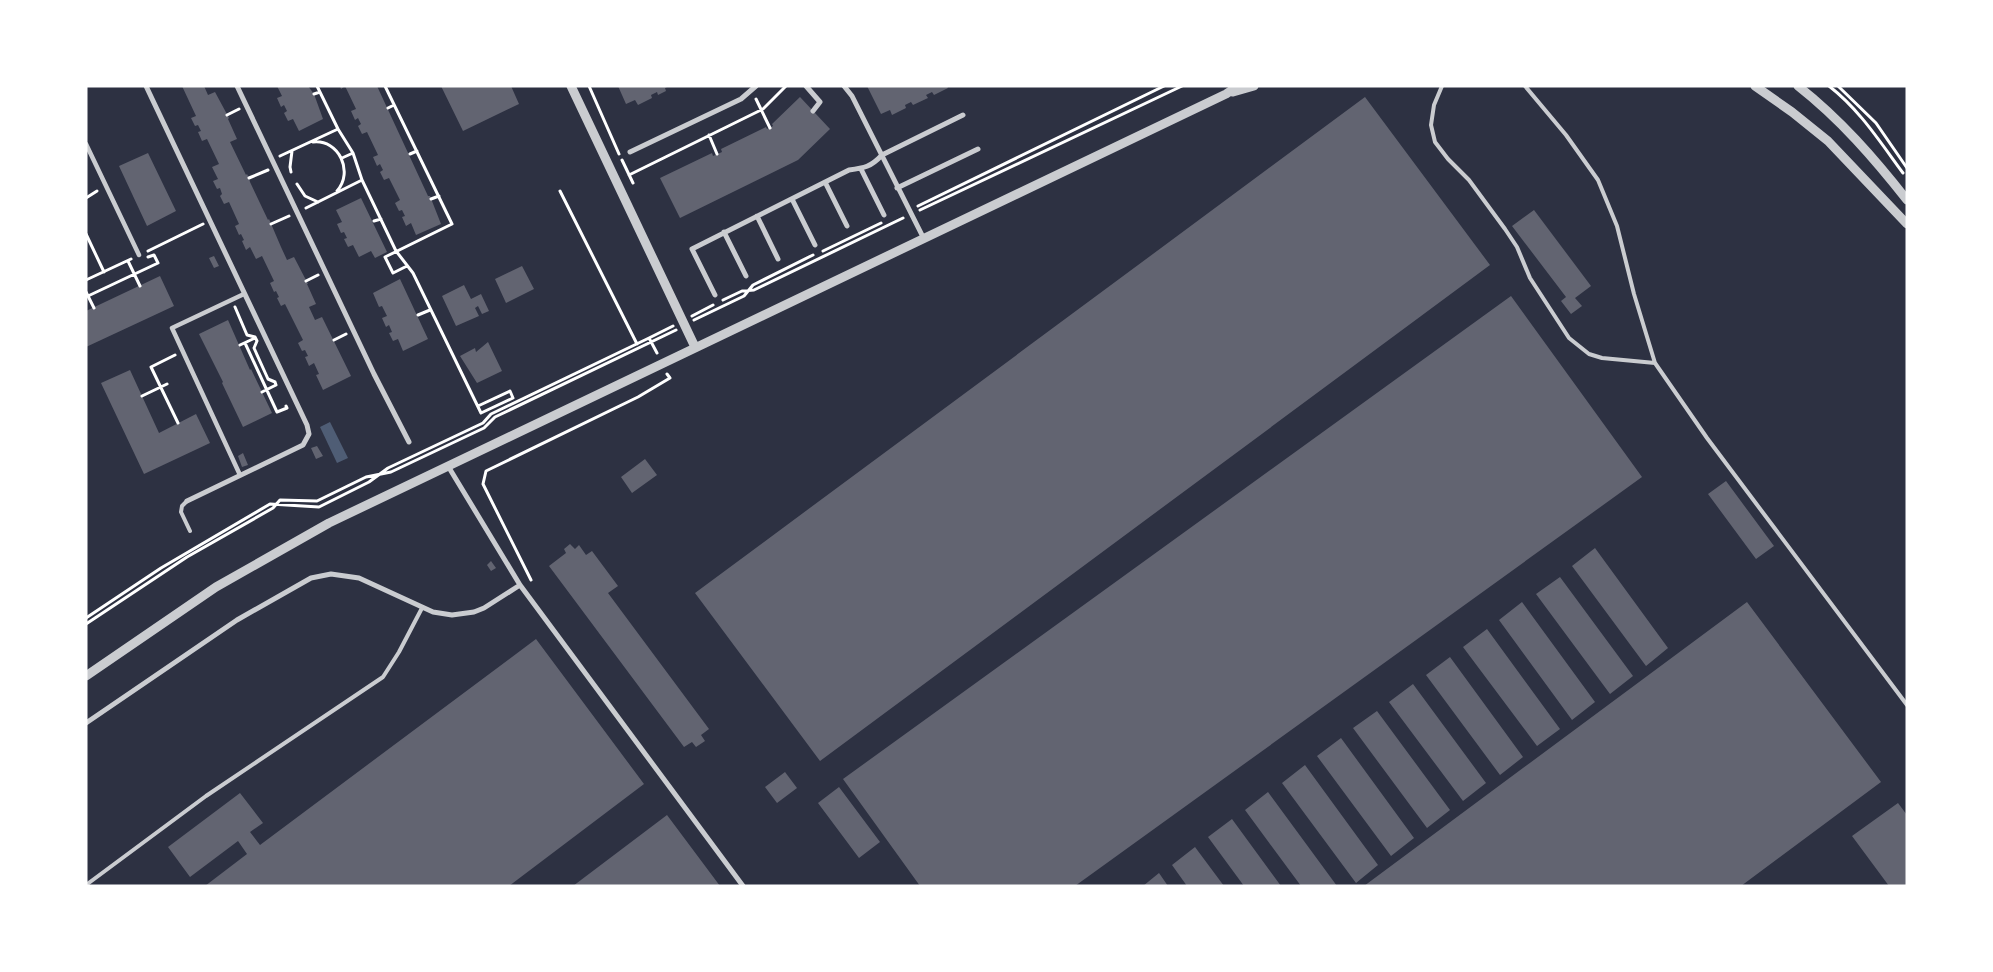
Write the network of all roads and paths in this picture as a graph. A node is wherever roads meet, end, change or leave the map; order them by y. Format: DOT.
graph roads {
  1 [pos="146,86"];
  2 [pos="237,86"];
  3 [pos="317,86"];
  4 [pos="385,86"];
  5 [pos="571,86"];
  6 [pos="756,86"];
  7 [pos="786,86"];
  8 [pos="806,86"];
  9 [pos="844,86"];
  10 [pos="1238,86"];
  11 [pos="1254,86"];
  12 [pos="1442,86"];
  13 [pos="1526,86"];
  14 [pos="1755,86"];
  15 [pos="1798,86"];
  16 [pos="1829,86"];
  17 [pos="1838,86"];
  18 [pos="320,92"];
  19 [pos="314,94"];
  20 [pos="1226,94"];
  21 [pos="394,105"];
  22 [pos="388,108"];
  23 [pos="761,110"];
  24 [pos="813,111"];
  25 [pos="963,115"];
  26 [pos="770,128"];
  27 [pos="338,129"];
  28 [pos="709,135"];
  29 [pos="310,142"];
  30 [pos="86,144"];
  31 [pos="978,149"];
  32 [pos="292,151"];
  33 [pos="417,151"];
  34 [pos="630,152"];
  35 [pos="353,153"];
  36 [pos="410,154"];
  37 [pos="717,154"];
  38 [pos="882,155"];
  39 [pos="342,158"];
  40 [pos="272,160"];
  41 [pos="275,166"];
  42 [pos="1907,168"];
  43 [pos="861,169"];
  44 [pos="292,174"];
  45 [pos="629,175"];
  46 [pos="250,178"];
  47 [pos="1907,178"];
  48 [pos="295,180"];
  49 [pos="362,180"];
  50 [pos="825,182"];
  51 [pos="897,188"];
  52 [pos="560,191"];
  53 [pos="92,193"];
  54 [pos="86,194"];
  55 [pos="335,194"];
  56 [pos="438,196"];
  57 [pos="431,199"];
  58 [pos="792,199"];
  59 [pos="1907,200"];
  60 [pos="318,202"];
  61 [pos="297,212"];
  62 [pos="884,215"];
  63 [pos="757,216"];
  64 [pos="380,219"];
  65 [pos="210,220"];
  66 [pos="374,221"];
  67 [pos="271,224"];
  68 [pos="1907,224"];
  69 [pos="847,226"];
  70 [pos="724,232"];
  71 [pos="86,234"];
  72 [pos="924,239"];
  73 [pos="815,246"];
  74 [pos="396,251"];
  75 [pos="139,255"];
  76 [pos="146,258"];
  77 [pos="778,259"];
  78 [pos="128,260"];
  79 [pos="138,262"];
  80 [pos="130,266"];
  81 [pos="407,266"];
  82 [pos="104,272"];
  83 [pos="134,275"];
  84 [pos="746,276"];
  85 [pos="86,280"];
  86 [pos="140,286"];
  87 [pos="86,292"];
  88 [pos="244,294"];
  89 [pos="715,295"];
  90 [pos="88,296"];
  91 [pos="232,300"];
  92 [pos="94,308"];
  93 [pos="430,310"];
  94 [pos="418,315"];
  95 [pos="252,339"];
  96 [pos="444,339"];
  97 [pos="440,342"];
  98 [pos="651,342"];
  99 [pos="245,343"];
  100 [pos="637,344"];
  101 [pos="240,345"];
  102 [pos="695,347"];
  103 [pos="183,352"];
  104 [pos="662,363"];
  105 [pos="1654,363"];
  106 [pos="167,384"];
  107 [pos="276,385"];
  108 [pos="161,387"];
  109 [pos="267,389"];
  110 [pos="262,392"];
  111 [pos="280,392"];
  112 [pos="142,396"];
  113 [pos="284,400"];
  114 [pos="478,406"];
  115 [pos="498,408"];
  116 [pos="178,423"];
  117 [pos="409,442"];
  118 [pos="448,466"];
  119 [pos="380,474"];
  120 [pos="240,475"];
  121 [pos="186,501"];
  122 [pos="276,504"];
  123 [pos="190,531"];
  124 [pos="520,586"];
  125 [pos="534,586"];
  126 [pos="422,608"];
  127 [pos="86,618"];
  128 [pos="86,624"];
  129 [pos="86,676"];
  130 [pos="1907,705"];
  131 [pos="86,723"];
  132 [pos="86,885"];
  133 [pos="743,886"];
  1 -- 65 [label="street"];
  2 -- 40 [label="street"];
  3 -- 18 [label="path"];
  4 -- 21 [label="path"];
  5 -- 102 [label="street"];
  6 -- 34 [label="street"];
  7 -- 23 [label="path"];
  8 -- 24 [label="street"];
  9 -- 38 [label="street"];
  10 -- 20 [label="street"];
  11 -- 20 [label="street"];
  12 -- 105 [label="lane"];
  13 -- 105 [label="lane"];
  14 -- 68 [label="street"];
  15 -- 59 [label="street"];
  16 -- 47 [label="path"];
  17 -- 42 [label="path"];
  18 -- 19 [label="path"];
  18 -- 27 [label="path"];
  20 -- 72 [label="street"];
  21 -- 22 [label="path"];
  21 -- 33 [label="path"];
  23 -- 26 [label="path"];
  23 -- 28 [label="path"];
  25 -- 38 [label="street"];
  27 -- 29 [label="path"];
  27 -- 35 [label="path"];
  28 -- 37 [label="path"];
  28 -- 45 [label="path"];
  29 -- 32 [label="path"];
  29 -- 39 [label="path"];
  30 -- 75 [label="street"];
  31 -- 51 [label="street"];
  32 -- 40 [label="path"];
  32 -- 44 [label="path"];
  33 -- 36 [label="path"];
  33 -- 56 [label="path"];
  35 -- 39 [label="path"];
  35 -- 49 [label="path"];
  38 -- 43 [label="street"];
  38 -- 51 [label="street"];
  39 -- 55 [label="path"];
  40 -- 41 [label="street"];
  41 -- 46 [label="path"];
  41 -- 61 [label="street"];
  43 -- 50 [label="street"];
  43 -- 62 [label="street"];
  48 -- 60 [label="path"];
  49 -- 55 [label="path"];
  49 -- 64 [label="path"];
  50 -- 58 [label="street"];
  50 -- 69 [label="street"];
  51 -- 72 [label="street"];
  52 -- 100 [label="path"];
  53 -- 54 [label="path"];
  55 -- 60 [label="path"];
  56 -- 57 [label="path"];
  56 -- 74 [label="path"];
  58 -- 63 [label="street"];
  58 -- 73 [label="street"];
  60 -- 61 [label="path"];
  61 -- 67 [label="path"];
  61 -- 117 [label="street"];
  63 -- 70 [label="street"];
  63 -- 77 [label="street"];
  64 -- 66 [label="path"];
  64 -- 74 [label="path"];
  65 -- 75 [label="path"];
  65 -- 88 [label="street"];
  70 -- 84 [label="street"];
  70 -- 89 [label="street"];
  71 -- 82 [label="path"];
  72 -- 102 [label="street"];
  74 -- 81 [label="path"];
  74 -- 81 [label="path"];
  75 -- 78 [label="path"];
  76 -- 83 [label="path"];
  78 -- 80 [label="path"];
  78 -- 82 [label="path"];
  79 -- 80 [label="path"];
  80 -- 83 [label="path"];
  81 -- 93 [label="path"];
  82 -- 85 [label="path"];
  83 -- 86 [label="path"];
  83 -- 90 [label="path"];
  87 -- 90 [label="path"];
  88 -- 91 [label="street"];
  88 -- 120 [label="street"];
  90 -- 92 [label="path"];
  91 -- 103 [label="street"];
  91 -- 107 [label="path"];
  93 -- 94 [label="path"];
  93 -- 96 [label="path"];
  95 -- 99 [label="path"];
  96 -- 97 [label="path"];
  96 -- 114 [label="path"];
  98 -- 100 [label="path"];
  98 -- 104 [label="path"];
  98 -- 119 [label="path"];
  99 -- 101 [label="path"];
  99 -- 109 [label="path"];
  100 -- 115 [label="path"];
  102 -- 104 [label="street"];
  103 -- 108 [label="path"];
  103 -- 120 [label="street"];
  104 -- 118 [label="street"];
  104 -- 125 [label="path"];
  105 -- 130 [label="lane"];
  106 -- 108 [label="path"];
  107 -- 109 [label="path"];
  107 -- 111 [label="path"];
  108 -- 112 [label="path"];
  108 -- 116 [label="path"];
  109 -- 110 [label="path"];
  109 -- 113 [label="path"];
  114 -- 115 [label="path"];
  114 -- 115 [label="path"];
  115 -- 119 [label="path"];
  118 -- 124 [label="street"];
  118 -- 129 [label="street"];
  119 -- 122 [label="path"];
  119 -- 122 [label="path"];
  120 -- 121 [label="street"];
  121 -- 123 [label="lane"];
  122 -- 127 [label="path"];
  122 -- 128 [label="path"];
  124 -- 126 [label="street"];
  124 -- 133 [label="street"];
  126 -- 131 [label="street"];
  126 -- 132 [label="lane"];
}
